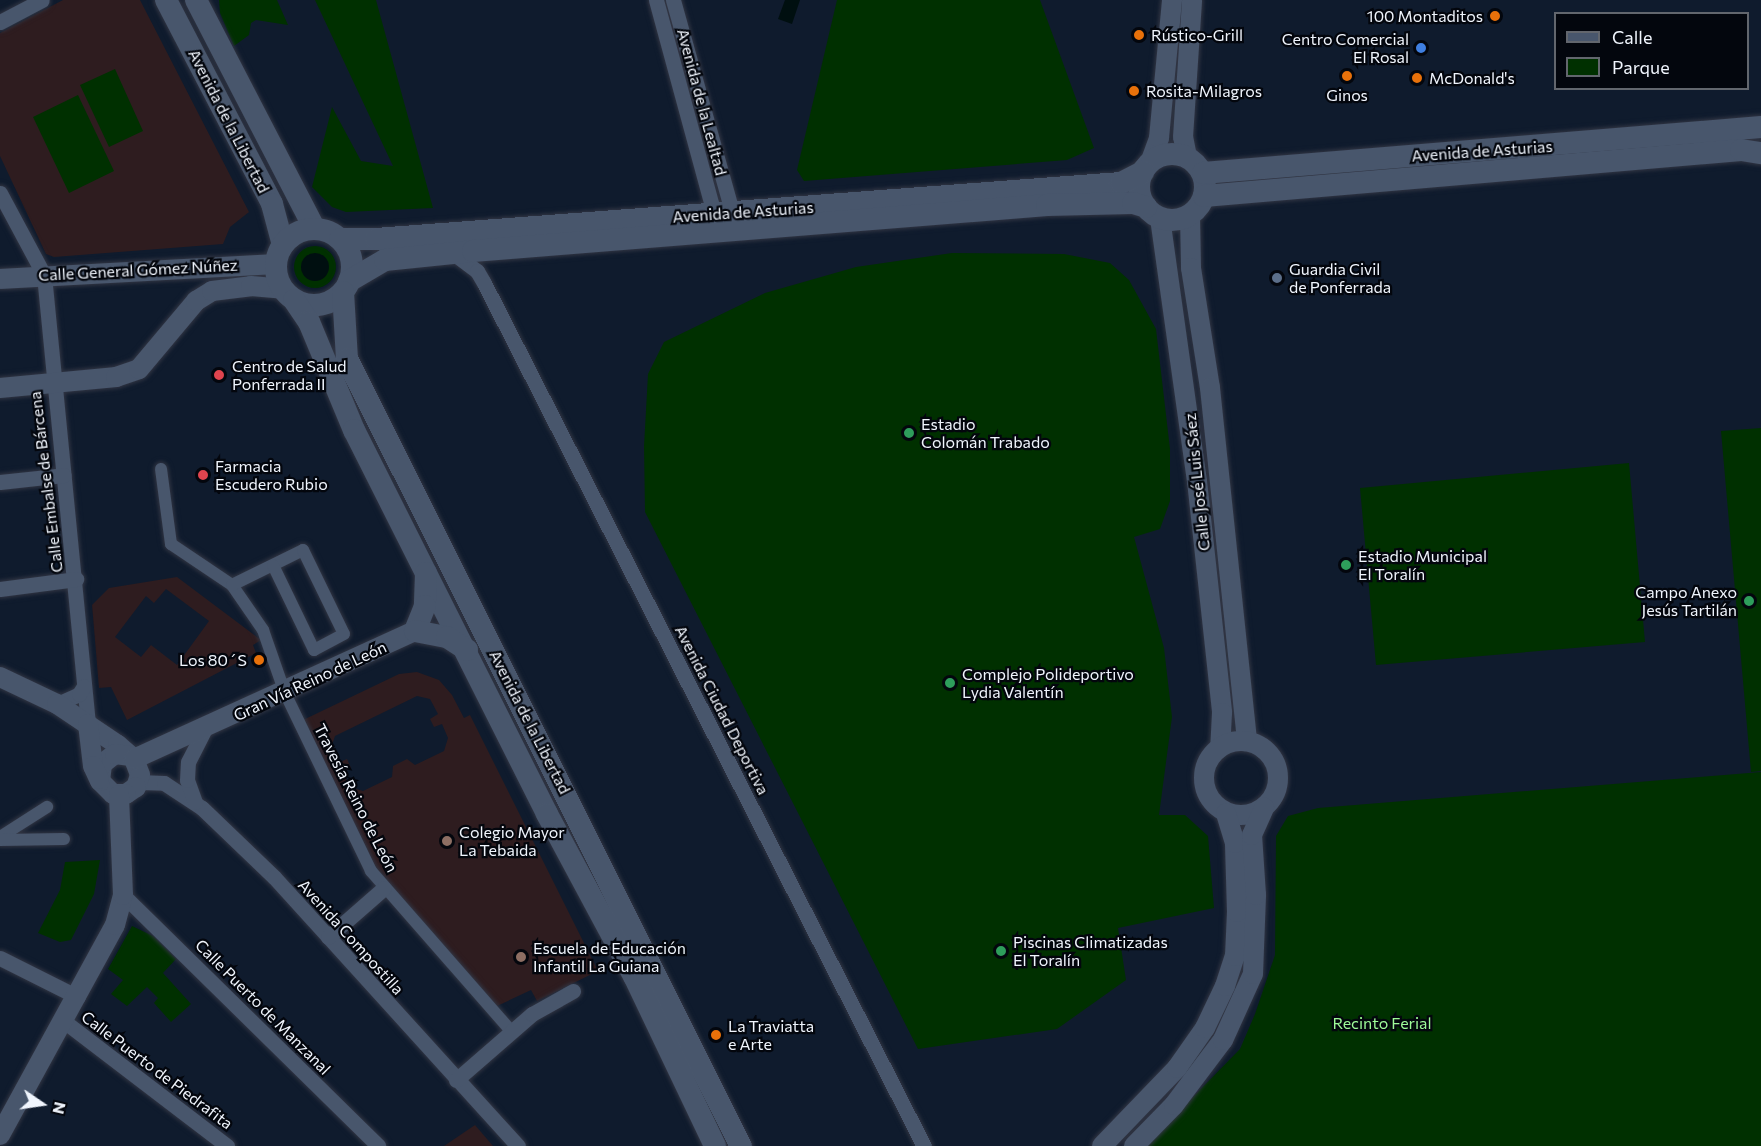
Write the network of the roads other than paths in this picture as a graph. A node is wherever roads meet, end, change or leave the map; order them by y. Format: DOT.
graph roads {
  1 [pos="42,0"];
  2 [pos="166,0"];
  3 [pos="196,0"];
  4 [pos="656,0"];
  5 [pos="673,0"];
  6 [pos="1172,0"];
  7 [pos="1192,0"];
  8 [pos="25,4"];
  9 [pos="0,22"];
  10 [pos="1761,127"];
  11 [pos="1761,153"];
  12 [pos="1195,165"];
  13 [pos="1147,167"];
  14 [pos="0,193"];
  15 [pos="1204,196"];
  16 [pos="1153,212"];
  17 [pos="723,213"];
  18 [pos="1190,215"];
  19 [pos="314,228"];
  20 [pos="340,239"];
  21 [pos="498,249"];
  22 [pos="453,253"];
  23 [pos="279,254"];
  24 [pos="44,275"];
  25 [pos="0,279"];
  26 [pos="346,286"];
  27 [pos="488,291"];
  28 [pos="289,295"];
  29 [pos="53,384"];
  30 [pos="0,388"];
  31 [pos="161,469"];
  32 [pos="64,475"];
  33 [pos="0,482"];
  34 [pos="273,565"];
  35 [pos="425,570"];
  36 [pos="76,579"];
  37 [pos="232,585"];
  38 [pos="0,590"];
  39 [pos="415,631"];
  40 [pos="468,651"];
  41 [pos="0,677"];
  42 [pos="84,686"];
  43 [pos="285,693"];
  44 [pos="57,704"];
  45 [pos="88,723"];
  46 [pos="204,731"];
  47 [pos="1247,741"];
  48 [pos="1220,747"];
  49 [pos="135,766"];
  50 [pos="100,781"];
  51 [pos="119,795"];
  52 [pos="195,801"];
  53 [pos="47,807"];
  54 [pos="1264,808"];
  55 [pos="575,813"];
  56 [pos="1226,813"];
  57 [pos="552,824"];
  58 [pos="0,839"];
  59 [pos="64,839"];
  60 [pos="384,888"];
  61 [pos="123,894"];
  62 [pos="328,937"];
  63 [pos="0,958"];
  64 [pos="573,991"];
  65 [pos="78,997"];
  66 [pos="64,1022"];
  67 [pos="511,1031"];
  68 [pos="456,1080"];
  69 [pos="0,1135"];
  70 [pos="227,1146"];
  71 [pos="378,1146"];
  72 [pos="518,1146"];
  73 [pos="715,1146"];
  74 [pos="741,1146"];
  75 [pos="924,1146"];
  76 [pos="1102,1146"];
  77 [pos="1134,1146"];
  1 -- 8 [label="street"];
  2 -- 23 [label="main road, Avenida de la Libertad"];
  3 -- 19 [label="main road, Avenida de la Libertad"];
  4 -- 17 [label="street, Avenida de la Lealtad"];
  5 -- 17 [label="street, Avenida de la Lealtad"];
  6 -- 13 [label="street"];
  7 -- 12 [label="street"];
  8 -- 9 [label="street"];
  10 -- 12 [label="main road, Avenida de Asturias"];
  11 -- 15 [label="main road, Avenida de Asturias"];
  12 -- 13 [label="main road"];
  12 -- 15 [label="main road"];
  13 -- 16 [label="main road"];
  13 -- 17 [label="main road, Avenida de Asturias"];
  14 -- 24 [label="street"];
  15 -- 18 [label="main road"];
  16 -- 18 [label="main road"];
  16 -- 21 [label="main road, Avenida de Asturias"];
  16 -- 48 [label="street, Calle José Luis Sáez"];
  17 -- 20 [label="main road, Avenida de Asturias"];
  18 -- 47 [label="street, Calle José Luis Sáez"];
  19 -- 20 [label="main road"];
  19 -- 23 [label="main road"];
  20 -- 26 [label="main road"];
  21 -- 22 [label="main road, Avenida de Asturias"];
  21 -- 27 [label="street"];
  22 -- 26 [label="main road, Avenida de Asturias"];
  22 -- 27 [label="street, Avenida Ciudad Deportiva"];
  23 -- 24 [label="street, Calle General Gómez Núñez"];
  23 -- 28 [label="main road"];
  24 -- 25 [label="street, Calle General Gómez Núñez"];
  24 -- 29 [label="street, Calle Embalse de Bárcena"];
  26 -- 28 [label="main road"];
  26 -- 55 [label="main road, Avenida de la Libertad"];
  27 -- 75 [label="street, Avenida Ciudad Deportiva"];
  28 -- 29 [label="street"];
  28 -- 35 [label="main road, Avenida de la Libertad"];
  29 -- 30 [label="street"];
  29 -- 32 [label="street, Calle Embalse de Bárcena"];
  31 -- 37 [label="street"];
  32 -- 33 [label="street"];
  32 -- 36 [label="street, Calle Embalse de Bárcena"];
  34 -- 34 [label="street"];
  34 -- 37 [label="street"];
  35 -- 39 [label="main road"];
  35 -- 40 [label="main road, Avenida de la Libertad"];
  36 -- 38 [label="street"];
  36 -- 42 [label="street, Calle Embalse de Bárcena"];
  37 -- 43 [label="street, Travesía Reino de León"];
  39 -- 40 [label="main road"];
  39 -- 43 [label="street, Gran Vía Reino de León"];
  40 -- 57 [label="main road, Avenida de la Libertad"];
  41 -- 44 [label="street"];
  42 -- 44 [label="street"];
  42 -- 45 [label="street, Calle Embalse de Bárcena"];
  43 -- 46 [label="street, Gran Vía Reino de León"];
  43 -- 60 [label="street, Travesía Reino de León"];
  44 -- 45 [label="street"];
  45 -- 49 [label="street"];
  45 -- 50 [label="street"];
  46 -- 49 [label="street, Gran Vía Reino de León"];
  46 -- 52 [label="street"];
  47 -- 48 [label="street"];
  47 -- 54 [label="street"];
  48 -- 56 [label="street"];
  49 -- 50 [label="street"];
  49 -- 51 [label="street"];
  49 -- 52 [label="street, Avenida Compostilla"];
  50 -- 51 [label="street"];
  51 -- 61 [label="street"];
  52 -- 62 [label="street, Avenida Compostilla"];
  53 -- 58 [label="street"];
  54 -- 56 [label="street"];
  54 -- 77 [label="street"];
  55 -- 57 [label="main road"];
  55 -- 74 [label="main road, Avenida de la Libertad"];
  56 -- 76 [label="street"];
  57 -- 73 [label="main road, Avenida de la Libertad"];
  58 -- 59 [label="street"];
  60 -- 62 [label="street"];
  60 -- 67 [label="street, Travesía Reino de León"];
  61 -- 65 [label="street"];
  61 -- 71 [label="street, Calle Puerto de Manzanal"];
  62 -- 68 [label="street, Avenida Compostilla"];
  63 -- 65 [label="street"];
  64 -- 67 [label="street"];
  65 -- 66 [label="street"];
  66 -- 69 [label="street"];
  66 -- 70 [label="street, Calle Puerto de Piedrafita"];
  67 -- 68 [label="street"];
  68 -- 72 [label="street, Avenida Compostilla"];
}
